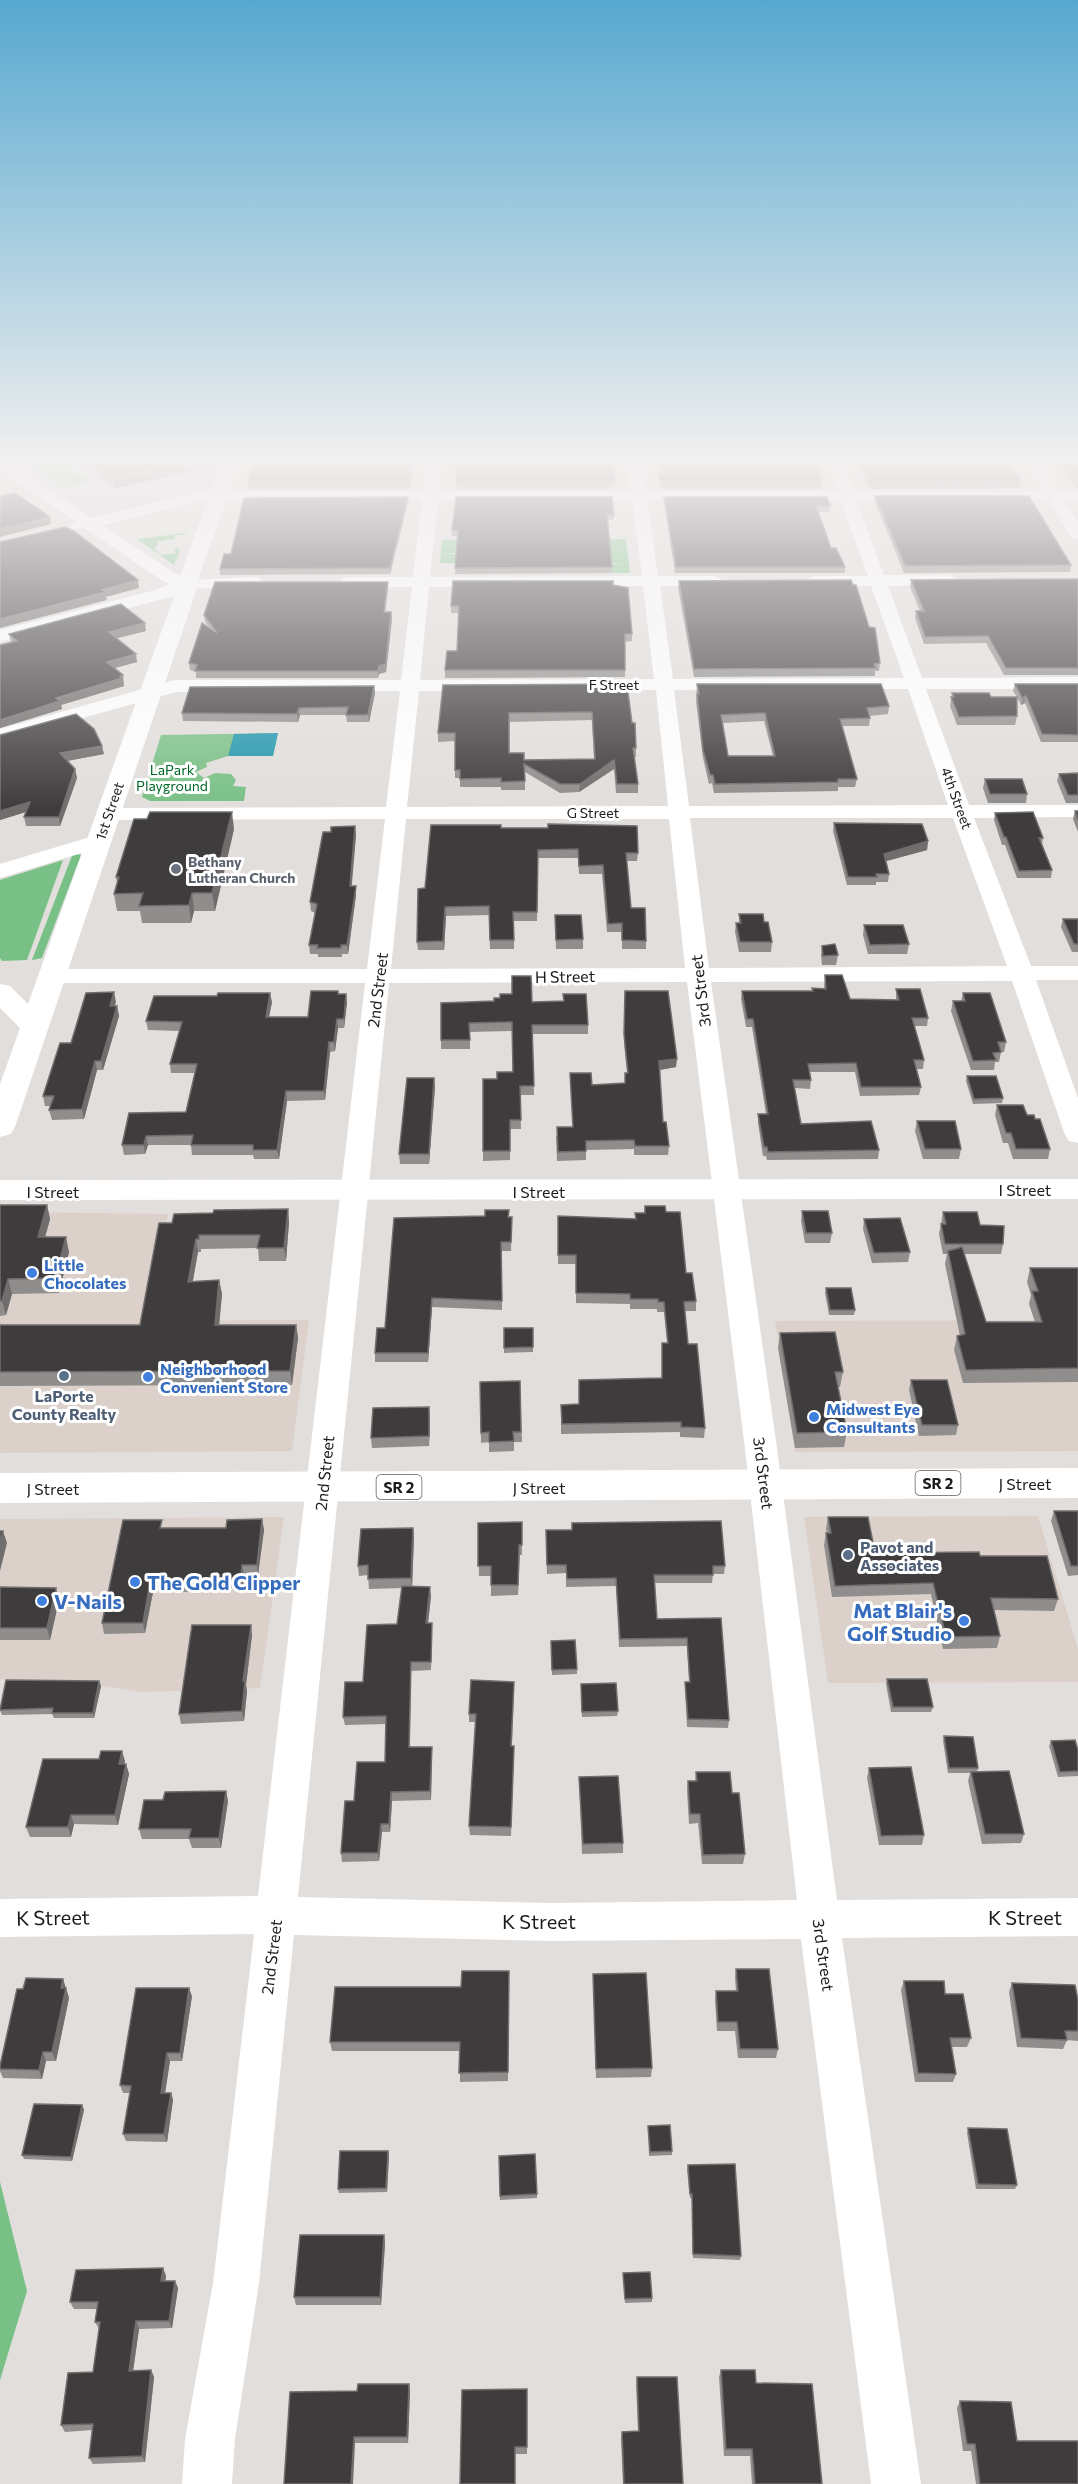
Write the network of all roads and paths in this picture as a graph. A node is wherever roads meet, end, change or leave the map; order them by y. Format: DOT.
graph roads {
  1 [pos="171,578"];
  2 [pos="189,578"];
  3 [pos="422,578"];
  4 [pos="650,578"];
  5 [pos="876,580"];
  6 [pos="965,580"];
  7 [pos="422,581"];
  8 [pos="650,581"];
  9 [pos="730,581"];
  10 [pos="795,581"];
  11 [pos="274,582"];
  12 [pos="331,582"];
  13 [pos="187,585"];
  14 [pos="0,636"];
  15 [pos="1078,683"];
  16 [pos="410,684"];
  17 [pos="662,684"];
  18 [pos="915,684"];
  19 [pos="151,692"];
  20 [pos="0,735"];
  21 [pos="961,811"];
  22 [pos="1078,811"];
  23 [pos="678,812"];
  24 [pos="398,813"];
  25 [pos="108,814"];
  26 [pos="100,840"];
  27 [pos="0,871"];
  28 [pos="1020,973"];
  29 [pos="1078,973"];
  30 [pos="698,974"];
  31 [pos="379,975"];
  32 [pos="51,976"];
  33 [pos="0,992"];
  34 [pos="35,1027"];
  35 [pos="0,1127"];
  36 [pos="1078,1135"];
  37 [pos="1078,1189"];
  38 [pos="0,1190"];
  39 [pos="726,1190"];
  40 [pos="356,1192"];
  41 [pos="1078,1484"];
  42 [pos="765,1485"];
  43 [pos="322,1487"];
  44 [pos="0,1488"];
  45 [pos="275,1917"];
  46 [pos="1078,1917"];
  47 [pos="0,1918"];
  48 [pos="819,1919"];
  49 [pos="207,2484"];
  50 [pos="896,2484"];
  1 -- 13 [label="street"];
  2 -- 13 [label="street, 1st Street"];
  3 -- 7 [label="street, 2nd Street"];
  4 -- 8 [label="street, 3rd Street"];
  5 -- 6 [label="street"];
  5 -- 10 [label="street"];
  5 -- 18 [label="street, 4th Street"];
  7 -- 8 [label="street"];
  7 -- 12 [label="street"];
  7 -- 16 [label="street, 2nd Street"];
  8 -- 9 [label="street"];
  8 -- 17 [label="street, 3rd Street"];
  11 -- 13 [label="street"];
  13 -- 14 [label="street"];
  13 -- 19 [label="street, 1st Street"];
  15 -- 18 [label="street, F Street"];
  16 -- 17 [label="street, F Street"];
  16 -- 19 [label="street, F Street"];
  16 -- 24 [label="street, 2nd Street"];
  17 -- 18 [label="street, F Street"];
  17 -- 23 [label="street, 3rd Street"];
  18 -- 21 [label="street, 4th Street"];
  19 -- 20 [label="street, F Street"];
  19 -- 25 [label="street, 1st Street"];
  21 -- 22 [label="street, G Street"];
  21 -- 23 [label="street, G Street"];
  21 -- 28 [label="street, 4th Street"];
  23 -- 24 [label="street, G Street"];
  23 -- 30 [label="street, 3rd Street"];
  24 -- 25 [label="street, G Street"];
  24 -- 31 [label="street, 2nd Street"];
  25 -- 26 [label="street, 1st Street"];
  26 -- 27 [label="street"];
  26 -- 32 [label="street, 1st Street"];
  28 -- 29 [label="street, H Street"];
  28 -- 30 [label="street, H Street"];
  28 -- 36 [label="street, 4th Street"];
  30 -- 31 [label="street, H Street"];
  30 -- 39 [label="street, 3rd Street"];
  31 -- 32 [label="street, H Street"];
  31 -- 40 [label="street, 2nd Street"];
  32 -- 34 [label="street, 1st Street"];
  33 -- 34 [label="street"];
  34 -- 35 [label="street, 1st Street"];
  37 -- 39 [label="street, I Street"];
  38 -- 40 [label="street, I Street"];
  39 -- 40 [label="street, I Street"];
  39 -- 42 [label="street, 3rd Street"];
  40 -- 43 [label="street, 2nd Street"];
  41 -- 42 [label="street, J Street / SR 2"];
  42 -- 43 [label="street, J Street / SR 2"];
  42 -- 48 [label="street, 3rd Street"];
  43 -- 44 [label="street, J Street / SR 2"];
  43 -- 45 [label="street, 2nd Street"];
  45 -- 47 [label="street, K Street"];
  45 -- 48 [label="street, K Street"];
  45 -- 49 [label="street, 2nd Street"];
  46 -- 48 [label="street, K Street"];
  48 -- 50 [label="street, 3rd Street"];
}
